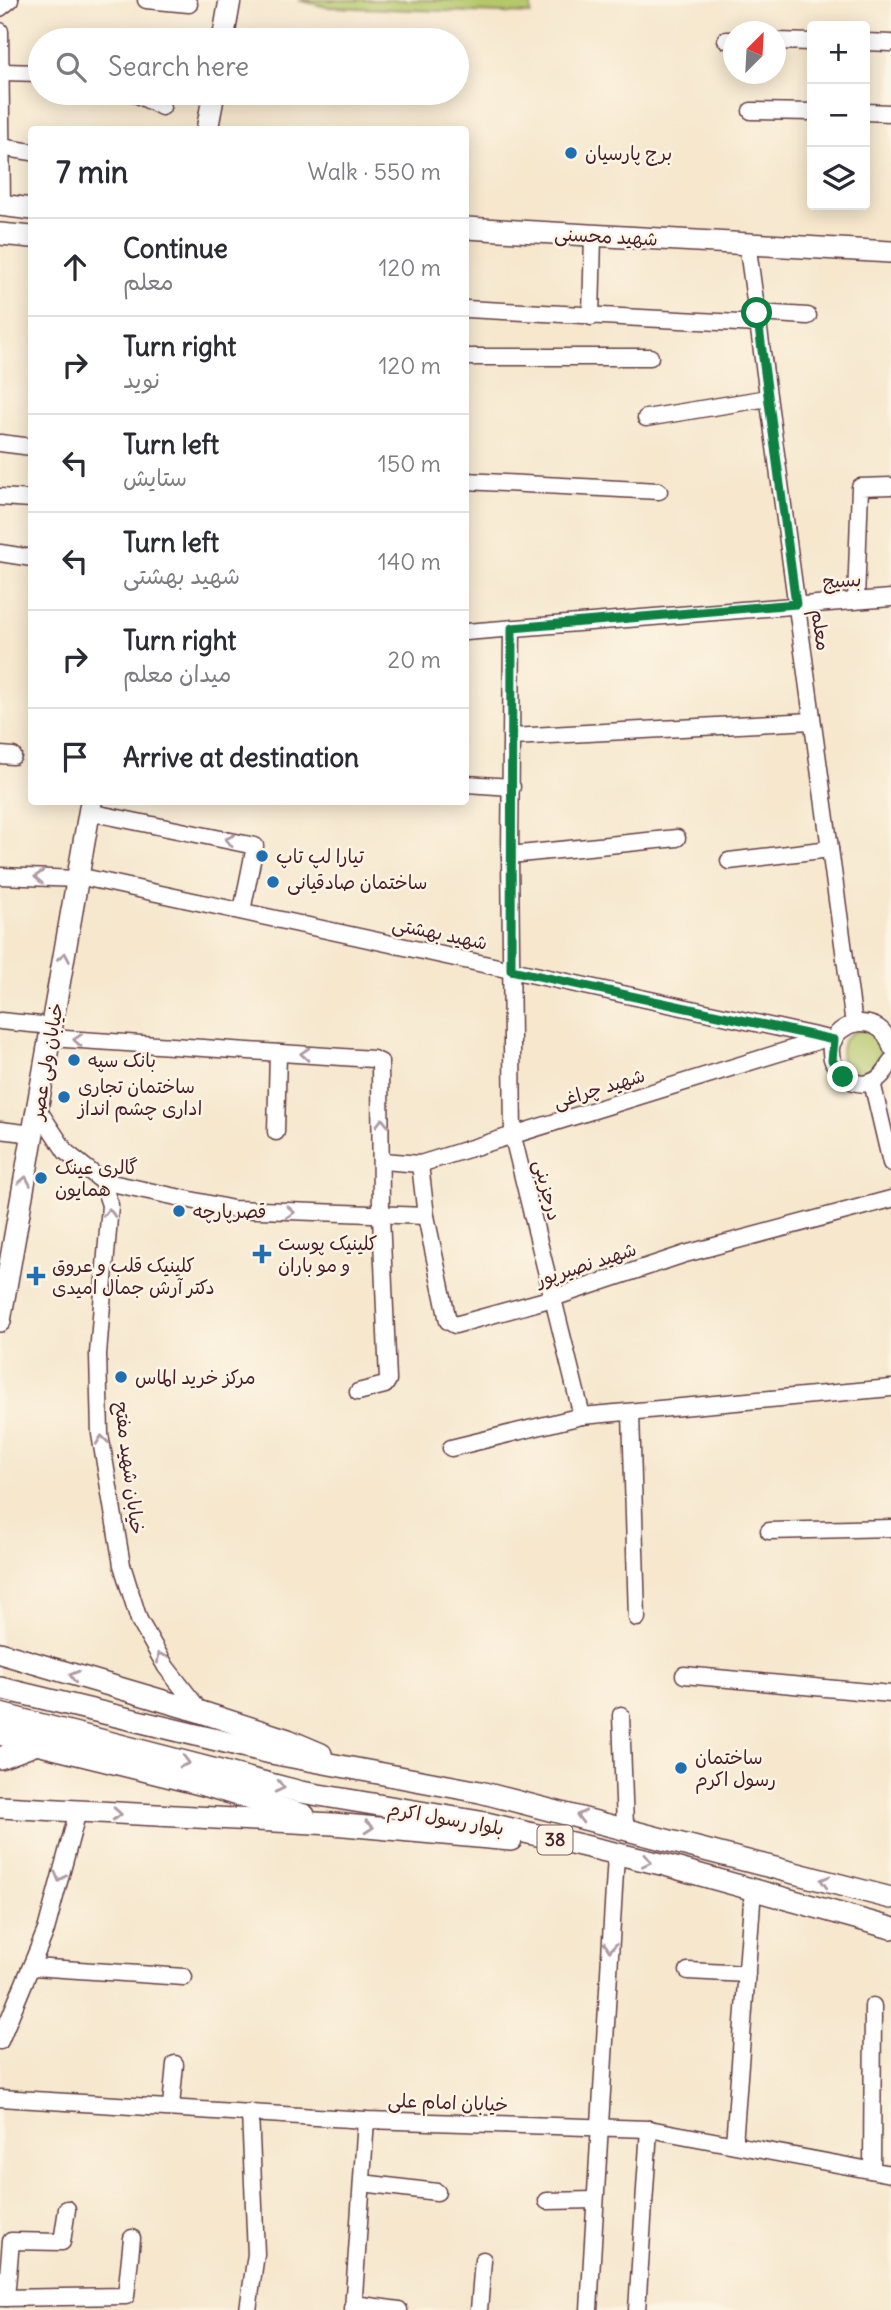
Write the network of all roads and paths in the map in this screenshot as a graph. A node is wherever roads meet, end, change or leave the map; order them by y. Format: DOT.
graph roads {
  1 [pos="10,0"];
  2 [pos="146,0"];
  3 [pos="230,0"];
  4 [pos="189,4"];
  5 [pos="0,8"];
  6 [pos="225,28"];
  7 [pos="0,31"];
  8 [pos="786,41"];
  9 [pos="807,42"];
  10 [pos="870,42"];
  11 [pos="891,43"];
  12 [pos="3,72"];
  13 [pos="28,73"];
  14 [pos="1,93"];
  15 [pos="158,105"];
  16 [pos="212,105"];
  17 [pos="162,107"];
  18 [pos="751,111"];
  19 [pos="807,112"];
  20 [pos="870,112"];
  21 [pos="891,113"];
  22 [pos="208,126"];
  23 [pos="1,147"];
  24 [pos="28,151"];
  25 [pos="1,206"];
  26 [pos="28,209"];
  27 [pos="469,228"];
  28 [pos="593,236"];
  29 [pos="28,237"];
  30 [pos="1,239"];
  31 [pos="747,242"];
  32 [pos="891,252"];
  33 [pos="469,309"];
  34 [pos="808,316"];
  35 [pos="591,317"];
  36 [pos="757,318"];
  37 [pos="469,357"];
  38 [pos="650,357"];
  39 [pos="768,398"];
  40 [pos="646,418"];
  41 [pos="0,443"];
  42 [pos="28,446"];
  43 [pos="469,481"];
  44 [pos="891,486"];
  45 [pos="659,491"];
  46 [pos="0,497"];
  47 [pos="28,499"];
  48 [pos="0,553"];
  49 [pos="28,557"];
  50 [pos="891,598"];
  51 [pos="856,600"];
  52 [pos="796,604"];
  53 [pos="512,628"];
  54 [pos="469,632"];
  55 [pos="812,721"];
  56 [pos="512,737"];
  57 [pos="469,784"];
  58 [pos="512,787"];
  59 [pos="90,807"];
  60 [pos="677,838"];
  61 [pos="830,849"];
  62 [pos="510,855"];
  63 [pos="729,861"];
  64 [pos="0,876"];
  65 [pos="78,877"];
  66 [pos="242,911"];
  67 [pos="511,970"];
  68 [pos="0,1021"];
  69 [pos="854,1024"];
  70 [pos="51,1032"];
  71 [pos="830,1039"];
  72 [pos="891,1047"];
  73 [pos="278,1053"];
  74 [pos="891,1061"];
  75 [pos="872,1082"];
  76 [pos="37,1108"];
  77 [pos="0,1130"];
  78 [pos="276,1132"];
  79 [pos="33,1134"];
  80 [pos="513,1137"];
  81 [pos="383,1161"];
  82 [pos="891,1163"];
  83 [pos="420,1164"];
  84 [pos="102,1181"];
  85 [pos="891,1199"];
  86 [pos="381,1216"];
  87 [pos="426,1216"];
  88 [pos="3,1290"];
  89 [pos="553,1298"];
  90 [pos="0,1321"];
  91 [pos="891,1388"];
  92 [pos="358,1392"];
  93 [pos="631,1412"];
  94 [pos="582,1416"];
  95 [pos="451,1448"];
  96 [pos="891,1528"];
  97 [pos="769,1531"];
  98 [pos="637,1618"];
  99 [pos="2,1656"];
  100 [pos="684,1675"];
  101 [pos="0,1688"];
  102 [pos="891,1694"];
  103 [pos="201,1712"];
  104 [pos="0,1714"];
  105 [pos="621,1714"];
  106 [pos="0,1734"];
  107 [pos="37,1744"];
  108 [pos="0,1758"];
  109 [pos="348,1766"];
  110 [pos="0,1807"];
  111 [pos="78,1811"];
  112 [pos="333,1824"];
  113 [pos="625,1827"];
  114 [pos="583,1847"];
  115 [pos="616,1855"];
  116 [pos="753,1889"];
  117 [pos="891,1898"];
  118 [pos="891,1928"];
  119 [pos="33,1967"];
  120 [pos="688,1971"];
  121 [pos="747,1974"];
  122 [pos="184,1977"];
  123 [pos="873,2006"];
  124 [pos="0,2041"];
  125 [pos="175,2064"];
  126 [pos="0,2098"];
  127 [pos="172,2106"];
  128 [pos="250,2112"];
  129 [pos="366,2120"];
  130 [pos="599,2127"];
  131 [pos="649,2129"];
  132 [pos="734,2144"];
  133 [pos="872,2170"];
  134 [pos="891,2174"];
  135 [pos="362,2183"];
  136 [pos="437,2192"];
  137 [pos="595,2200"];
  138 [pos="547,2201"];
  139 [pos="66,2209"];
  140 [pos="132,2238"];
  141 [pos="483,2260"];
  142 [pos="3,2298"];
  143 [pos="354,2307"];
  144 [pos="248,2310"];
  145 [pos="399,2310"];
  146 [pos="479,2310"];
  147 [pos="589,2310"];
  148 [pos="637,2310"];
  1 -- 5 [label="street"];
  2 -- 4 [label="street"];
  3 -- 6 [label="main road"];
  7 -- 12 [label="street"];
  8 -- 9 [label="street"];
  10 -- 11 [label="street"];
  12 -- 13 [label="street"];
  12 -- 14 [label="street"];
  14 -- 23 [label="street"];
  15 -- 17 [label="street"];
  16 -- 22 [label="main road"];
  18 -- 19 [label="street"];
  20 -- 21 [label="street"];
  23 -- 24 [label="street"];
  23 -- 25 [label="street"];
  25 -- 26 [label="main road"];
  27 -- 28 [label="main road, شهید محسنی"];
  28 -- 31 [label="main road, شهید محسنی"];
  28 -- 35 [label="street"];
  29 -- 30 [label="main road"];
  31 -- 32 [label="main road, شهید محسنی"];
  31 -- 36 [label="street, معلم"];
  33 -- 35 [label="street"];
  34 -- 36 [label="street"];
  35 -- 36 [label="street"];
  36 -- 39 [label="street, معلم"];
  37 -- 38 [label="street"];
  39 -- 40 [label="street"];
  39 -- 52 [label="street, معلم"];
  41 -- 42 [label="street"];
  43 -- 45 [label="street"];
  44 -- 51 [label="street"];
  46 -- 47 [label="street"];
  48 -- 49 [label="street"];
  50 -- 51 [label="street, بسیج"];
  51 -- 52 [label="street, بسیج"];
  52 -- 53 [label="street, بسیج"];
  52 -- 55 [label="street, معلم"];
  53 -- 54 [label="street, بسیج"];
  53 -- 56 [label="street, درجزینی"];
  55 -- 56 [label="street"];
  55 -- 61 [label="street, معلم"];
  56 -- 58 [label="street, درجزینی"];
  57 -- 58 [label="street"];
  58 -- 62 [label="street, درجزینی"];
  59 -- 65 [label="main road, خیابان ولی عصر"];
  66 -- 59 [label="street, one-way"];
  60 -- 62 [label="street"];
  61 -- 63 [label="street"];
  61 -- 69 [label="street, معلم"];
  62 -- 67 [label="street, درجزینی"];
  65 -- 64 [label="street, شهید بهشتی, one-way"];
  65 -- 66 [label="street, شهید بهشتی"];
  70 -- 65 [label="main road, خیابان ولی عصر, one-way"];
  66 -- 67 [label="street, شهید بهشتی"];
  67 -- 71 [label="street, شهید بهشتی"];
  67 -- 80 [label="street, درجزینی"];
  68 -- 70 [label="street"];
  69 -- 71 [label="street"];
  69 -- 72 [label="street"];
  73 -- 70 [label="street, one-way"];
  70 -- 76 [label="main road, خیابان ولی عصر"];
  71 -- 75 [label="street"];
  71 -- 80 [label="street, شهید چراغی"];
  73 -- 78 [label="street"];
  81 -- 73 [label="street, one-way"];
  74 -- 75 [label="street"];
  75 -- 82 [label="street"];
  76 -- 79 [label="main road, خیابان ولی عصر"];
  76 -- 84 [label="street"];
  77 -- 79 [label="street"];
  88 -- 79 [label="main road, خیابان ولی عصر, one-way"];
  80 -- 83 [label="street, شهید چراغی"];
  80 -- 89 [label="street, درجزینی"];
  81 -- 83 [label="street, شهید چراغی"];
  81 -- 86 [label="street"];
  83 -- 87 [label="street, شهید نصیرپور"];
  84 -- 86 [label="street, one-way"];
  103 -- 84 [label="street, خیابان شهید مفتح, one-way"];
  85 -- 89 [label="street, شهید نصیرپور"];
  86 -- 87 [label="street"];
  86 -- 92 [label="street"];
  87 -- 89 [label="street, شهید نصیرپور"];
  88 -- 90 [label="main road, خیابان ولی عصر"];
  89 -- 94 [label="street, درجزینی"];
  91 -- 93 [label="street"];
  93 -- 94 [label="street"];
  93 -- 98 [label="street"];
  94 -- 95 [label="street"];
  96 -- 97 [label="street"];
  103 -- 99 [label="main road, one-way"];
  100 -- 102 [label="street"];
  101 -- 109 [label="main road, بلوار رسول اکرم / 38"];
  103 -- 109 [label="main road"];
  104 -- 114 [label="main road, بلوار رسول اکرم / 38, one-way"];
  105 -- 113 [label="street"];
  106 -- 107 [label="main road"];
  107 -- 108 [label="main road"];
  107 -- 112 [label="main road"];
  113 -- 109 [label="main road, بلوار رسول اکرم / 38, one-way"];
  110 -- 111 [label="main road"];
  111 -- 112 [label="main road, one-way"];
  111 -- 119 [label="street, one-way"];
  112 -- 114 [label="main road, one-way"];
  117 -- 113 [label="main road, بلوار رسول اکرم / 38, one-way"];
  114 -- 115 [label="main road, بلوار رسول اکرم / 38"];
  115 -- 116 [label="main road, بلوار رسول اکرم / 38, one-way"];
  115 -- 130 [label="street, one-way"];
  116 -- 118 [label="main road, بلوار رسول اکرم / 38"];
  116 -- 121 [label="street"];
  119 -- 122 [label="street"];
  119 -- 124 [label="street"];
  120 -- 121 [label="street"];
  121 -- 132 [label="street"];
  123 -- 133 [label="street"];
  125 -- 127 [label="street"];
  126 -- 127 [label="street, خیابان امام علی"];
  127 -- 128 [label="street, خیابان امام علی"];
  128 -- 129 [label="street, خیابان امام علی"];
  128 -- 144 [label="street"];
  129 -- 130 [label="street, خیابان امام علی"];
  129 -- 135 [label="street"];
  130 -- 131 [label="street, خیابان امام علی"];
  130 -- 137 [label="street"];
  131 -- 132 [label="street, خیابان امام علی"];
  131 -- 148 [label="street"];
  132 -- 133 [label="street, خیابان امام علی"];
  133 -- 134 [label="street, خیابان امام علی"];
  135 -- 136 [label="street"];
  135 -- 143 [label="street"];
  137 -- 138 [label="street"];
  137 -- 147 [label="street"];
  139 -- 142 [label="street"];
  140 -- 142 [label="street"];
  141 -- 146 [label="street"];
  143 -- 145 [label="street"];
}
